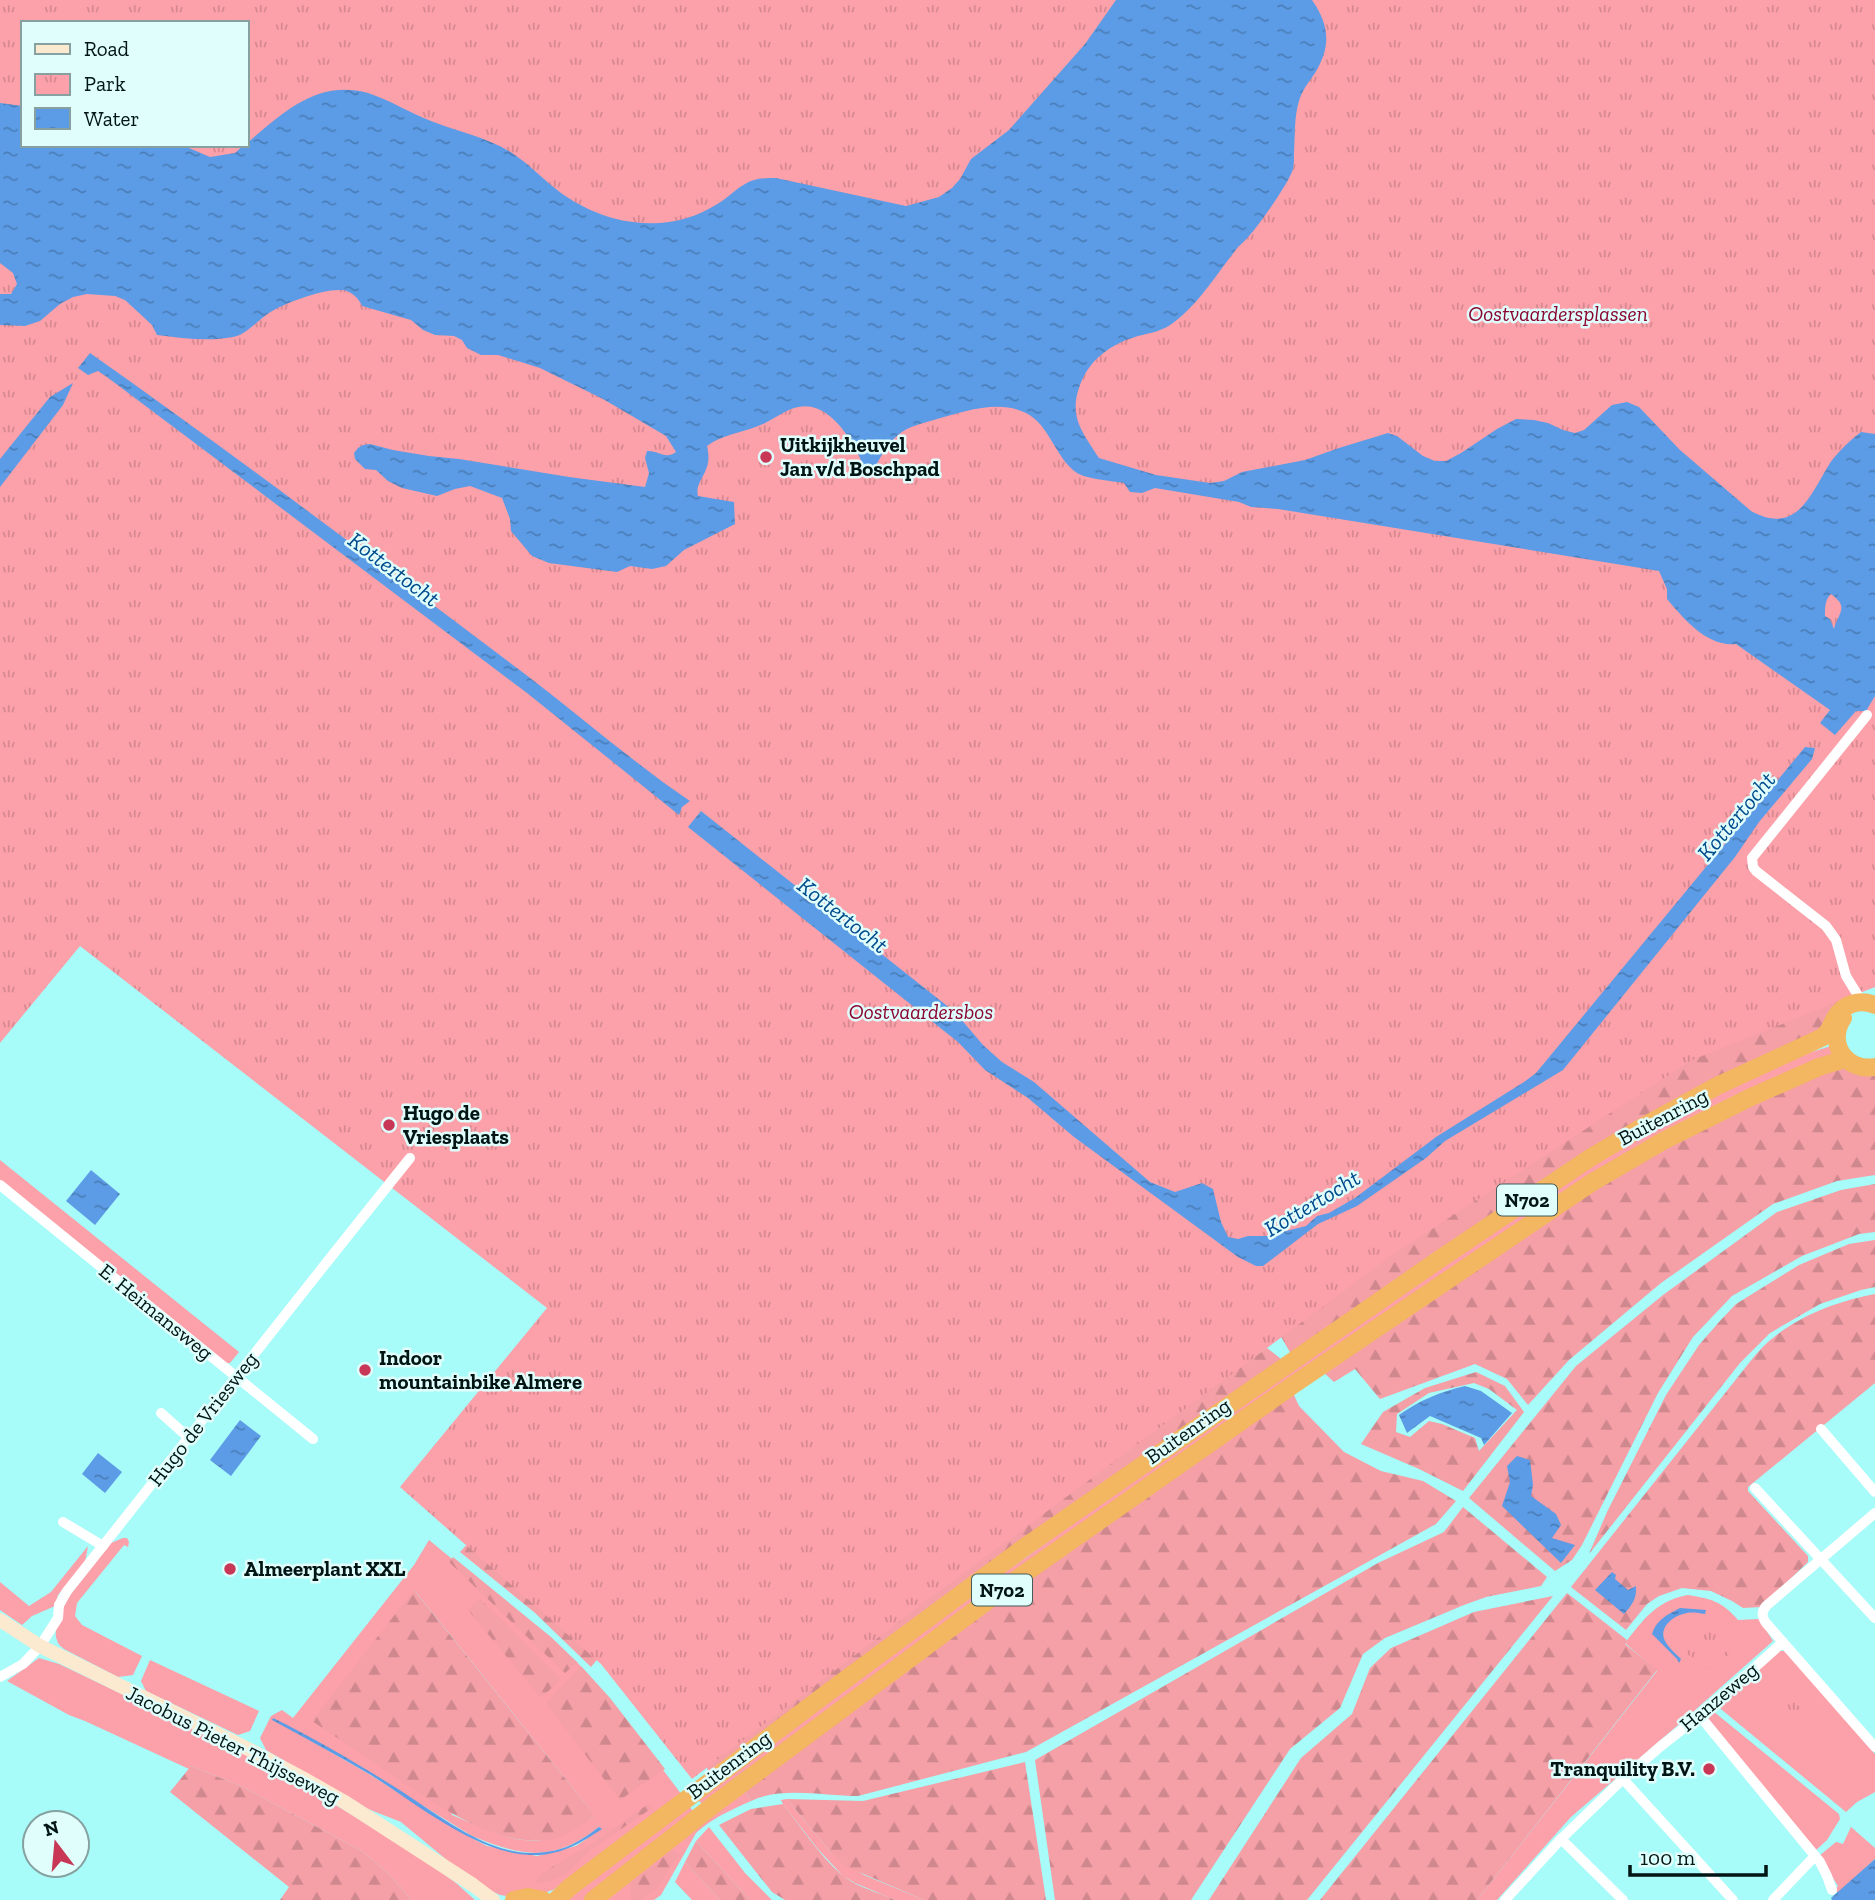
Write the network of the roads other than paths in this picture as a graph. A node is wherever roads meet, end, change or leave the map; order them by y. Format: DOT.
graph roads {
  1 [pos="1867,715"];
  2 [pos="1854,1014"];
  3 [pos="1846,1059"];
  4 [pos="1875,1067"];
  5 [pos="410,1158"];
  6 [pos="0,1185"];
  7 [pos="236,1377"];
  8 [pos="162,1413"];
  9 [pos="1822,1429"];
  10 [pos="189,1438"];
  11 [pos="313,1439"];
  12 [pos="1755,1488"];
  13 [pos="1875,1492"];
  14 [pos="1875,1513"];
  15 [pos="63,1522"];
  16 [pos="103,1546"];
  17 [pos="1822,1560"];
  18 [pos="1875,1618"];
  19 [pos="0,1620"];
  20 [pos="1783,1642"];
  21 [pos="40,1646"];
  22 [pos="0,1677"];
  23 [pos="1699,1715"];
  24 [pos="1875,1747"];
  25 [pos="1623,1779"];
  26 [pos="1561,1839"];
  27 [pos="1814,1857"];
  28 [pos="461,1879"];
  29 [pos="570,1887"];
  30 [pos="1832,1890"];
  31 [pos="481,1900"];
  32 [pos="493,1900"];
  33 [pos="514,1900"];
  34 [pos="544,1900"];
  35 [pos="556,1900"];
  36 [pos="593,1900"];
  37 [pos="1505,1900"];
  38 [pos="1623,1900"];
  39 [pos="1733,1900"];
  40 [pos="1773,1900"];
  1 -- 2 [label="street"];
  2 -- 3 [label="highway"];
  2 -- 29 [label="highway, Buitenring / N702"];
  3 -- 4 [label="highway"];
  3 -- 36 [label="highway, Buitenring / N702"];
  5 -- 7 [label="street, Hugo de Vriesweg"];
  6 -- 7 [label="street, E. Heimansweg"];
  7 -- 10 [label="street, Hugo de Vriesweg"];
  7 -- 11 [label="street, E. Heimansweg"];
  8 -- 10 [label="street"];
  9 -- 13 [label="street"];
  10 -- 16 [label="street, Hugo de Vriesweg"];
  12 -- 17 [label="street"];
  14 -- 17 [label="street"];
  15 -- 16 [label="street"];
  16 -- 21 [label="street, Hugo de Vriesweg"];
  17 -- 18 [label="street"];
  17 -- 20 [label="street"];
  19 -- 21 [label="street, Jacobus Pieter Thijsseweg"];
  20 -- 23 [label="street, Hanzeweg"];
  20 -- 24 [label="street"];
  21 -- 22 [label="street, Hugo de Vriesweg"];
  21 -- 28 [label="street, Jacobus Pieter Thijsseweg"];
  23 -- 25 [label="street, Hanzeweg"];
  23 -- 27 [label="street"];
  25 -- 26 [label="street, Hanzeweg"];
  25 -- 39 [label="street"];
  26 -- 37 [label="street, Hanzeweg"];
  26 -- 38 [label="street"];
  27 -- 30 [label="street"];
  27 -- 40 [label="street"];
  28 -- 31 [label="street, Jacobus Pieter Thijsseweg"];
  28 -- 32 [label="street, Jacobus Pieter Thijsseweg"];
  29 -- 34 [label="highway, Buitenring / N702"];
  29 -- 35 [label="highway, Buitenring / N702"];
  33 -- 34 [label="highway, N702"];
}
